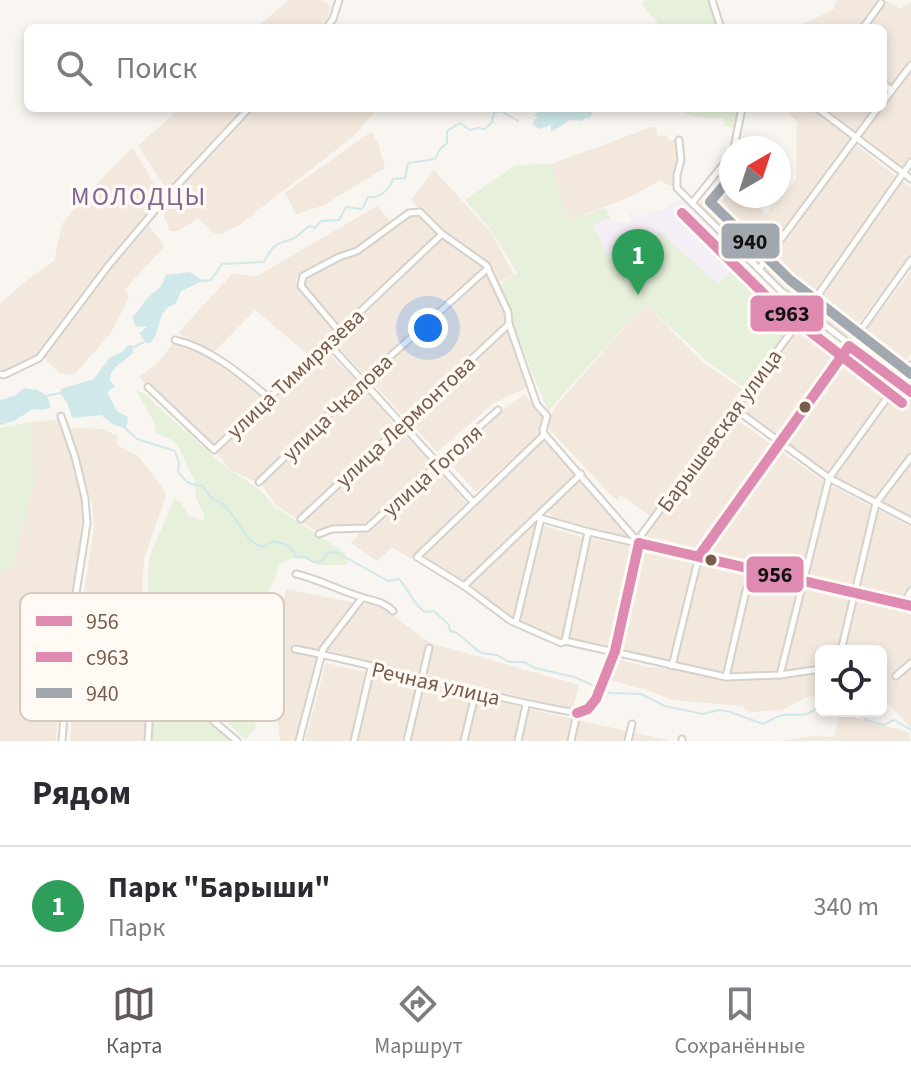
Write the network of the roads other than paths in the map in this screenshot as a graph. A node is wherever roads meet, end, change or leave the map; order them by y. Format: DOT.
graph roads {
  1 [pos="339,0"];
  2 [pos="712,0"];
  3 [pos="881,3"];
  4 [pos="329,24"];
  5 [pos="720,24"];
  6 [pos="866,24"];
  7 [pos="911,65"];
  8 [pos="887,86"];
  9 [pos="891,90"];
  10 [pos="887,96"];
  11 [pos="245,112"];
  12 [pos="741,112"];
  13 [pos="822,112"];
  14 [pos="875,112"];
  15 [pos="736,136"];
  16 [pos="856,138"];
  17 [pos="679,140"];
  18 [pos="911,162"];
  19 [pos="903,172"];
  20 [pos="719,173"];
  21 [pos="911,179"];
  22 [pos="692,203"];
  23 [pos="442,234"];
  24 [pos="911,260"];
  25 [pos="488,268"];
  26 [pos="759,269"];
  27 [pos="806,312"];
  28 [pos="509,324"];
  29 [pos="339,331"];
  30 [pos="175,340"];
  31 [pos="327,342"];
  32 [pos="849,346"];
  33 [pos="911,365"];
  34 [pos="0,374"];
  35 [pos="363,381"];
  36 [pos="898,382"];
  37 [pos="148,387"];
  38 [pos="911,392"];
  39 [pos="269,398"];
  40 [pos="735,409"];
  41 [pos="498,410"];
  42 [pos="61,416"];
  43 [pos="402,422"];
  44 [pos="544,435"];
  45 [pos="779,442"];
  46 [pos="911,457"];
  47 [pos="438,465"];
  48 [pos="581,474"];
  49 [pos="829,478"];
  50 [pos="259,482"];
  51 [pos="473,502"];
  52 [pos="876,503"];
  53 [pos="538,518"];
  54 [pos="301,519"];
  55 [pos="911,521"];
  56 [pos="589,532"];
  57 [pos="319,534"];
  58 [pos="639,543"];
  59 [pos="699,556"];
  60 [pos="751,569"];
  61 [pos="296,574"];
  62 [pos="801,580"];
  63 [pos="464,586"];
  64 [pos="911,591"];
  65 [pos="76,593"];
  66 [pos="855,593"];
  67 [pos="362,598"];
  68 [pos="903,604"];
  69 [pos="911,606"];
  70 [pos="393,611"];
  71 [pos="516,622"];
  72 [pos="565,641"];
  73 [pos="842,645"];
  74 [pos="429,648"];
  75 [pos="295,649"];
  76 [pos="615,651"];
  77 [pos="322,654"];
  78 [pos="911,663"];
  79 [pos="672,666"];
  80 [pos="371,668"];
  81 [pos="815,670"];
  82 [pos="780,675"];
  83 [pos="896,676"];
  84 [pos="421,677"];
  85 [pos="726,677"];
  86 [pos="476,691"];
  87 [pos="526,705"];
  88 [pos="577,713"];
  89 [pos="64,721"];
  90 [pos="149,721"];
  91 [pos="213,721"];
  92 [pos="632,724"];
  93 [pos="62,741"];
  94 [pos="148,741"];
  95 [pos="237,741"];
  96 [pos="299,741"];
  97 [pos="354,741"];
  98 [pos="407,741"];
  99 [pos="464,741"];
  100 [pos="518,741"];
  101 [pos="571,741"];
  102 [pos="628,741"];
  1 -- 4 [label="street"];
  2 -- 5 [label="street"];
  3 -- 6 [label="street"];
  7 -- 9 [label="street"];
  8 -- 9 [label="street"];
  9 -- 10 [label="street"];
  11 -- 34 [label="street"];
  12 -- 15 [label="street"];
  13 -- 16 [label="street"];
  14 -- 16 [label="street"];
  16 -- 19 [label="street"];
  16 -- 26 [label="street"];
  17 -- 22 [label="street"];
  18 -- 19 [label="street, Барышевская улица"];
  19 -- 21 [label="street"];
  19 -- 27 [label="street, Барышевская улица"];
  20 -- 22 [label="street"];
  22 -- 26 [label="street"];
  23 -- 25 [label="street"];
  23 -- 29 [label="street, улица Тимирязева"];
  23 -- 29 [label="street"];
  24 -- 32 [label="street"];
  25 -- 28 [label="street"];
  25 -- 35 [label="street, улица Чкалова"];
  26 -- 27 [label="street"];
  27 -- 32 [label="street"];
  27 -- 40 [label="street, Барышевская улица"];
  28 -- 43 [label="street, улица Лермонтова"];
  28 -- 44 [label="street"];
  29 -- 31 [label="street, улица Тимирязева"];
  30 -- 39 [label="street"];
  31 -- 35 [label="street"];
  31 -- 39 [label="street, улица Тимирязева"];
  32 -- 36 [label="street"];
  32 -- 45 [label="street"];
  33 -- 36 [label="street"];
  35 -- 43 [label="street"];
  35 -- 50 [label="street, улица Чкалова"];
  36 -- 38 [label="street"];
  36 -- 49 [label="street"];
  37 -- 39 [label="street, улица Тимирязева"];
  40 -- 45 [label="street"];
  40 -- 58 [label="street, Барышевская улица"];
  41 -- 47 [label="street, улица Гоголя"];
  42 -- 65 [label="street"];
  43 -- 47 [label="street"];
  43 -- 54 [label="street, улица Лермонтова"];
  44 -- 48 [label="street"];
  44 -- 51 [label="street"];
  45 -- 49 [label="street"];
  45 -- 59 [label="street"];
  46 -- 52 [label="street"];
  47 -- 51 [label="street"];
  47 -- 57 [label="street, улица Гоголя"];
  48 -- 53 [label="street"];
  48 -- 58 [label="street"];
  49 -- 52 [label="street"];
  49 -- 62 [label="street"];
  51 -- 63 [label="street"];
  52 -- 55 [label="street"];
  52 -- 66 [label="street"];
  53 -- 56 [label="street"];
  53 -- 63 [label="street"];
  53 -- 71 [label="street"];
  56 -- 58 [label="street"];
  56 -- 72 [label="street"];
  58 -- 59 [label="street"];
  58 -- 76 [label="street"];
  59 -- 60 [label="street"];
  59 -- 79 [label="street"];
  60 -- 62 [label="street"];
  60 -- 85 [label="street"];
  61 -- 67 [label="street"];
  62 -- 66 [label="street"];
  62 -- 82 [label="street"];
  63 -- 71 [label="street"];
  64 -- 68 [label="street"];
  66 -- 68 [label="street"];
  66 -- 73 [label="street"];
  67 -- 70 [label="street"];
  67 -- 77 [label="street"];
  68 -- 69 [label="street"];
  71 -- 72 [label="street"];
  72 -- 76 [label="street"];
  74 -- 84 [label="street"];
  75 -- 77 [label="street, Речная улица"];
  76 -- 79 [label="street"];
  76 -- 88 [label="street"];
  77 -- 80 [label="street, Речная улица"];
  77 -- 96 [label="street"];
  78 -- 83 [label="street"];
  79 -- 85 [label="street"];
  80 -- 84 [label="street, Речная улица"];
  80 -- 97 [label="street"];
  81 -- 82 [label="street"];
  82 -- 85 [label="street"];
  84 -- 86 [label="street, Речная улица"];
  84 -- 98 [label="street"];
  86 -- 87 [label="street, Речная улица"];
  86 -- 99 [label="street"];
  87 -- 88 [label="street, Речная улица"];
  87 -- 100 [label="street"];
  88 -- 101 [label="street"];
  89 -- 93 [label="street"];
  90 -- 94 [label="street"];
  91 -- 95 [label="street"];
  92 -- 102 [label="street"];
}
